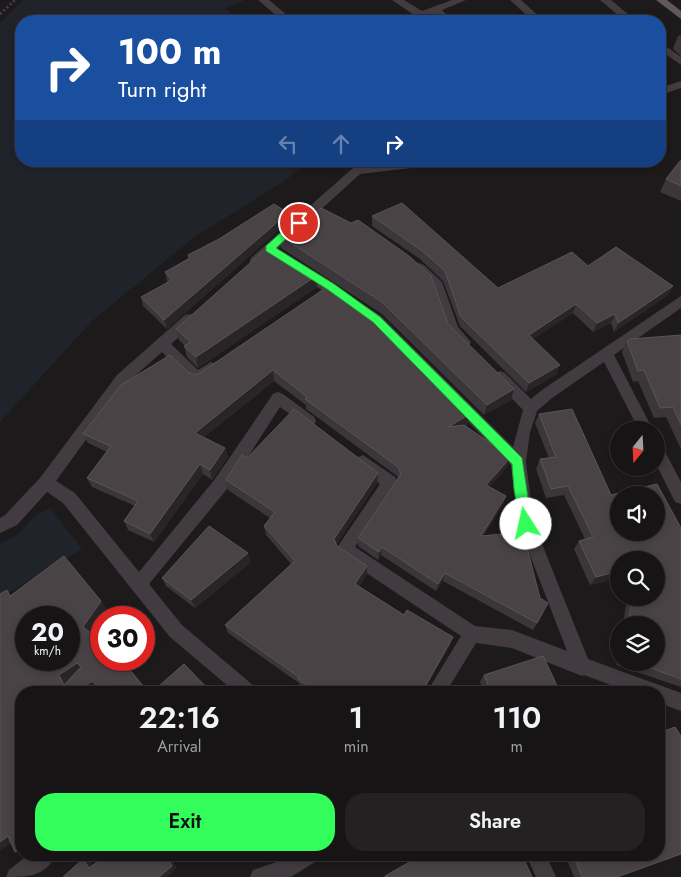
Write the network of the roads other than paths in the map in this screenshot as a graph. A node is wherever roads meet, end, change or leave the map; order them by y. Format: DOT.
graph roads {
  1 [pos="263,0"];
  2 [pos="397,0"];
  3 [pos="461,0"];
  4 [pos="515,0"];
  5 [pos="605,0"];
  6 [pos="661,0"];
  7 [pos="435,9"];
  8 [pos="421,14"];
  9 [pos="282,15"];
  10 [pos="442,15"];
  11 [pos="532,15"];
  12 [pos="624,15"];
  13 [pos="681,16"];
  14 [pos="666,50"];
  15 [pos="681,62"];
  16 [pos="681,84"];
  17 [pos="666,90"];
  18 [pos="389,167"];
  19 [pos="270,249"];
  20 [pos="406,258"];
  21 [pos="248,268"];
  22 [pos="330,287"];
  23 [pos="315,298"];
  24 [pos="681,300"];
  25 [pos="198,312"];
  26 [pos="163,344"];
  27 [pos="472,350"];
  28 [pos="607,354"];
  29 [pos="221,362"];
  30 [pos="491,369"];
  31 [pos="531,408"];
  32 [pos="641,421"];
  33 [pos="323,432"];
  34 [pos="353,454"];
  35 [pos="518,462"];
  36 [pos="665,466"];
  37 [pos="46,483"];
  38 [pos="681,497"];
  39 [pos="0,526"];
  40 [pos="139,584"];
  41 [pos="472,634"];
  42 [pos="582,667"];
  43 [pos="241,686"];
  44 [pos="440,686"];
  45 [pos="637,686"];
  46 [pos="665,696"];
  47 [pos="681,702"];
  48 [pos="37,861"];
  49 [pos="298,861"];
  50 [pos="539,861"];
  51 [pos="16,877"];
  52 [pos="260,877"];
  53 [pos="546,877"];
  1 -- 9 [label="street"];
  2 -- 8 [label="street"];
  3 -- 7 [label="street"];
  4 -- 11 [label="street"];
  5 -- 12 [label="street"];
  6 -- 13 [label="main road"];
  7 -- 8 [label="street"];
  7 -- 10 [label="street"];
  14 -- 15 [label="street"];
  16 -- 17 [label="street"];
  18 -- 19 [label="street"];
  19 -- 21 [label="street"];
  19 -- 22 [label="street"];
  20 -- 27 [label="street"];
  22 -- 23 [label="street"];
  22 -- 35 [label="street"];
  24 -- 28 [label="street"];
  25 -- 26 [label="street"];
  26 -- 29 [label="street"];
  26 -- 37 [label="street"];
  28 -- 31 [label="street"];
  28 -- 32 [label="street"];
  30 -- 31 [label="street"];
  31 -- 35 [label="street"];
  33 -- 40 [label="street"];
  34 -- 41 [label="street"];
  35 -- 42 [label="street"];
  36 -- 38 [label="street"];
  37 -- 39 [label="street"];
  37 -- 40 [label="street"];
  40 -- 43 [label="street"];
  41 -- 42 [label="street"];
  41 -- 44 [label="street"];
  42 -- 45 [label="street"];
  46 -- 47 [label="street"];
  48 -- 51 [label="street"];
  49 -- 52 [label="street"];
  50 -- 53 [label="street"];
}
